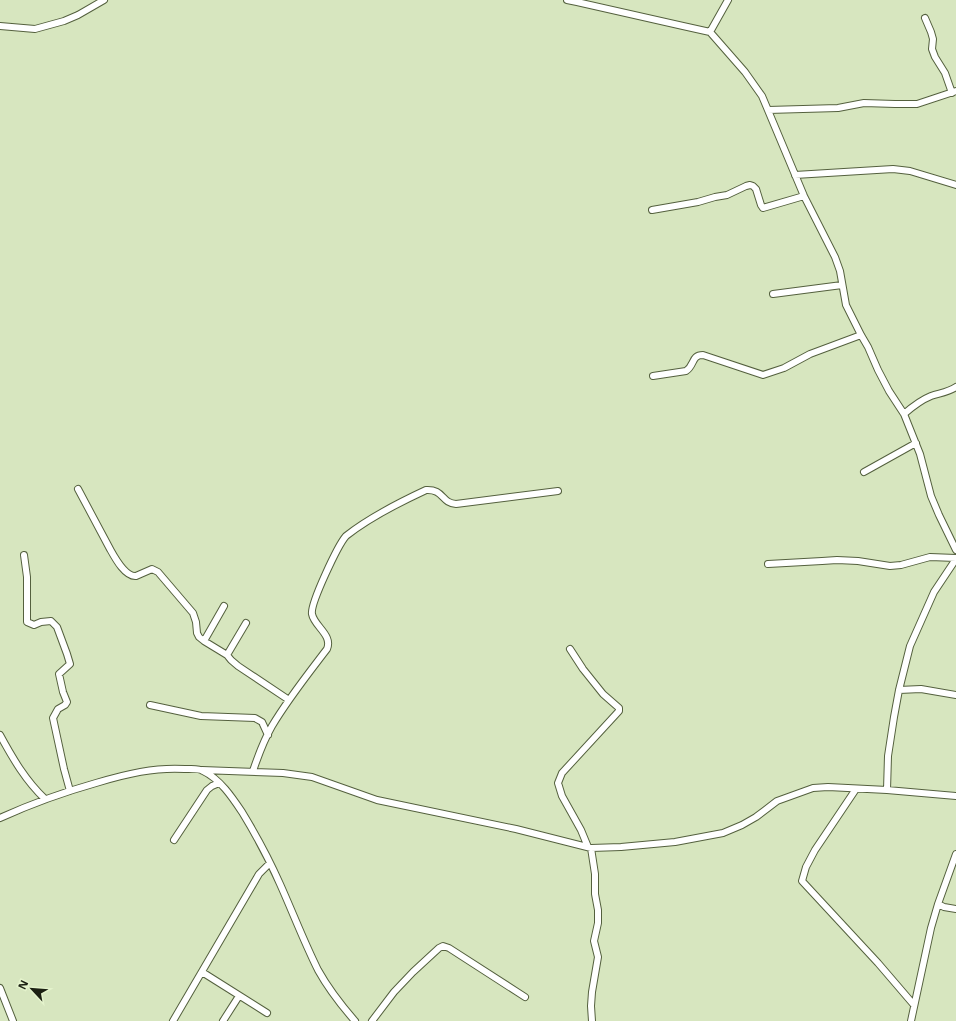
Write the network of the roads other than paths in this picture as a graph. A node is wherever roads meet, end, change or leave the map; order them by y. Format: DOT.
graph roads {
  1 [pos="104,0"];
  2 [pos="567,0"];
  3 [pos="728,0"];
  4 [pos="577,1"];
  5 [pos="926,18"];
  6 [pos="0,24"];
  7 [pos="710,32"];
  8 [pos="954,92"];
  9 [pos="768,110"];
  10 [pos="795,175"];
  11 [pos="956,185"];
  12 [pos="804,196"];
  13 [pos="652,210"];
  14 [pos="842,285"];
  15 [pos="773,294"];
  16 [pos="861,336"];
  17 [pos="653,376"];
  18 [pos="956,387"];
  19 [pos="904,414"];
  20 [pos="916,444"];
  21 [pos="864,472"];
  22 [pos="78,489"];
  23 [pos="558,491"];
  24 [pos="956,550"];
  25 [pos="24,555"];
  26 [pos="956,559"];
  27 [pos="768,564"];
  28 [pos="224,606"];
  29 [pos="246,623"];
  30 [pos="204,641"];
  31 [pos="570,649"];
  32 [pos="227,655"];
  33 [pos="899,690"];
  34 [pos="956,695"];
  35 [pos="289,700"];
  36 [pos="150,705"];
  37 [pos="268,735"];
  38 [pos="0,736"];
  39 [pos="202,770"];
  40 [pos="253,771"];
  41 [pos="220,784"];
  42 [pos="856,789"];
  43 [pos="887,790"];
  44 [pos="70,791"];
  45 [pos="956,796"];
  46 [pos="45,799"];
  47 [pos="0,818"];
  48 [pos="174,840"];
  49 [pos="590,847"];
  50 [pos="956,854"];
  51 [pos="270,863"];
  52 [pos="938,904"];
  53 [pos="956,909"];
  54 [pos="202,972"];
  55 [pos="0,988"];
  56 [pos="239,996"];
  57 [pos="525,997"];
  58 [pos="914,1005"];
  59 [pos="267,1013"];
  60 [pos="13,1021"];
  61 [pos="173,1021"];
  62 [pos="223,1021"];
  63 [pos="355,1021"];
  64 [pos="372,1021"];
  65 [pos="592,1021"];
  66 [pos="911,1021"];
  1 -- 6 [label="street"];
  2 -- 4 [label="street"];
  3 -- 7 [label="street"];
  4 -- 7 [label="street"];
  5 -- 8 [label="street"];
  7 -- 9 [label="street"];
  8 -- 9 [label="street"];
  9 -- 10 [label="street"];
  10 -- 11 [label="street"];
  10 -- 12 [label="street"];
  12 -- 13 [label="street"];
  12 -- 14 [label="street"];
  14 -- 15 [label="street"];
  14 -- 16 [label="street"];
  16 -- 17 [label="street"];
  16 -- 19 [label="street"];
  18 -- 19 [label="street"];
  19 -- 20 [label="street"];
  20 -- 21 [label="street"];
  20 -- 24 [label="street"];
  22 -- 30 [label="street"];
  23 -- 35 [label="street"];
  25 -- 44 [label="street"];
  26 -- 27 [label="street"];
  26 -- 33 [label="street"];
  28 -- 30 [label="street"];
  29 -- 32 [label="street"];
  30 -- 32 [label="street"];
  31 -- 49 [label="street"];
  32 -- 35 [label="street"];
  33 -- 34 [label="street"];
  33 -- 43 [label="street"];
  35 -- 37 [label="street"];
  36 -- 37 [label="street"];
  37 -- 40 [label="street"];
  38 -- 46 [label="street"];
  39 -- 40 [label="street"];
  39 -- 41 [label="street"];
  39 -- 44 [label="street"];
  40 -- 49 [label="street"];
  41 -- 48 [label="street"];
  41 -- 51 [label="street"];
  42 -- 43 [label="street"];
  42 -- 49 [label="street"];
  42 -- 58 [label="street"];
  43 -- 45 [label="street"];
  44 -- 46 [label="street"];
  46 -- 47 [label="street"];
  49 -- 65 [label="street"];
  50 -- 52 [label="street"];
  51 -- 54 [label="street"];
  51 -- 63 [label="street"];
  52 -- 53 [label="street"];
  52 -- 58 [label="street"];
  54 -- 56 [label="street"];
  54 -- 61 [label="street"];
  55 -- 60 [label="street"];
  56 -- 59 [label="street"];
  56 -- 62 [label="street"];
  57 -- 64 [label="street"];
  58 -- 66 [label="street"];
}
